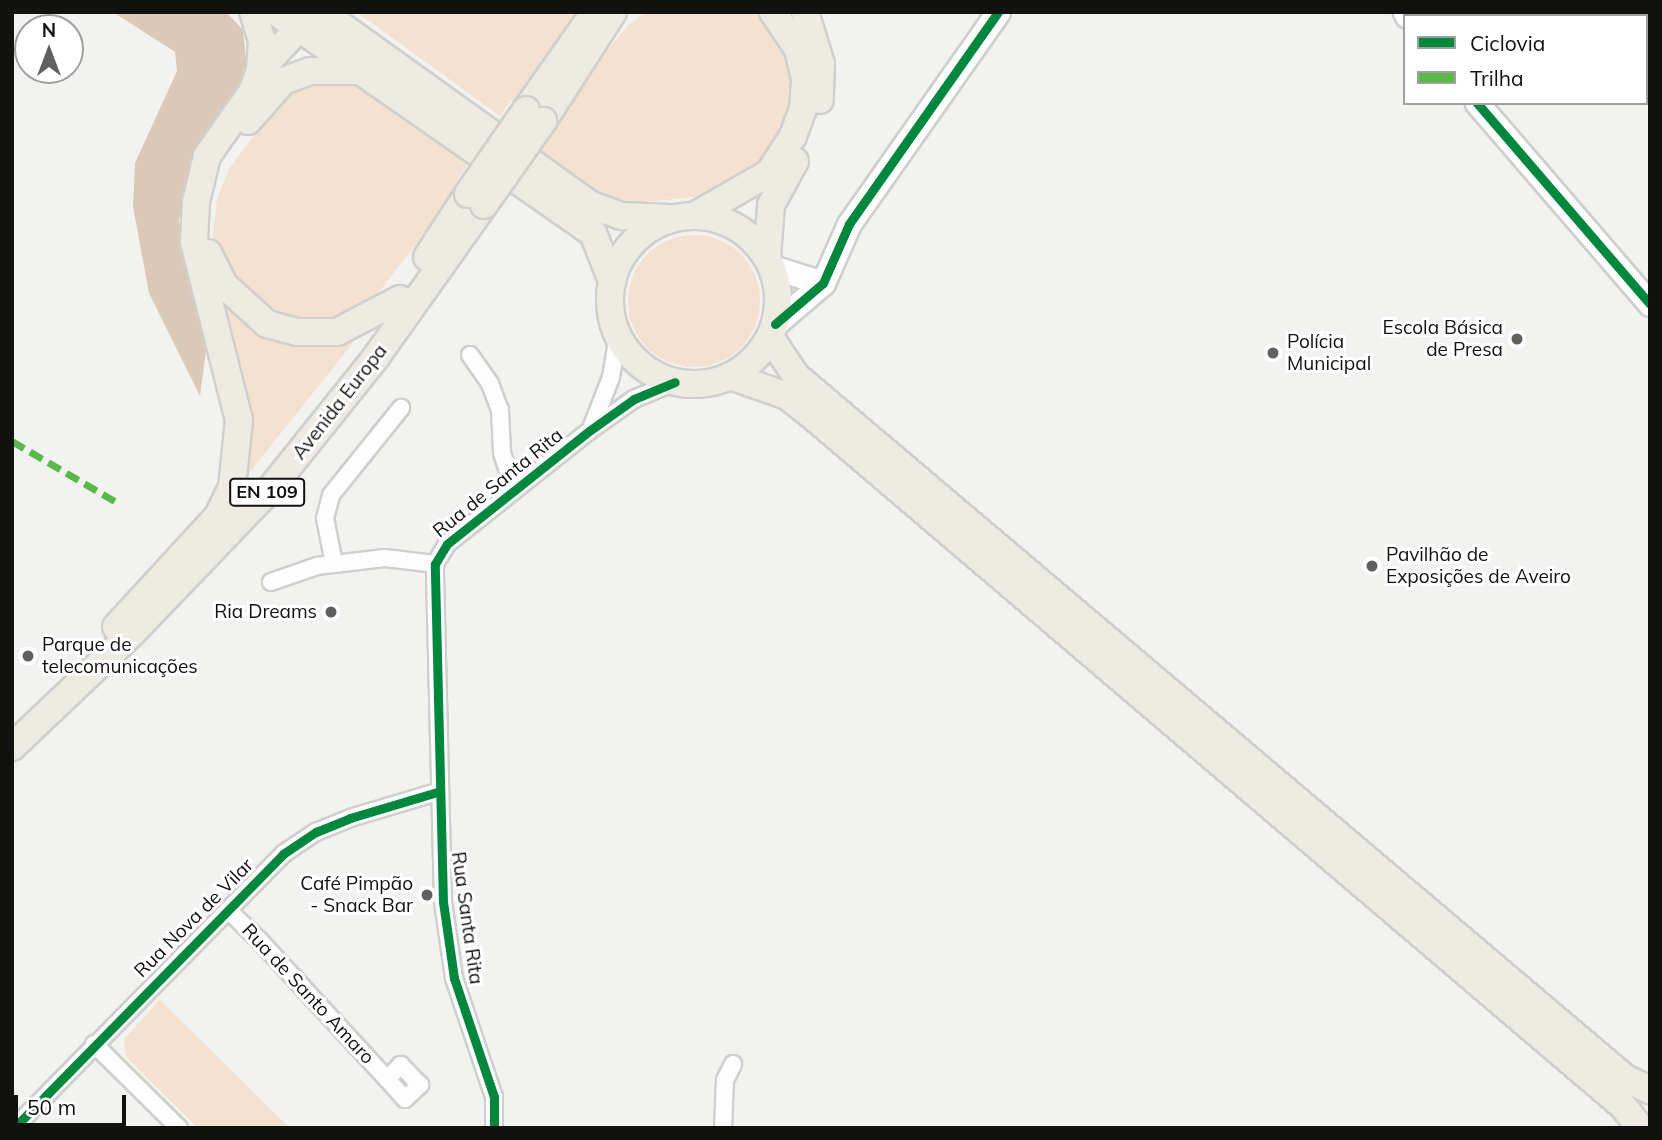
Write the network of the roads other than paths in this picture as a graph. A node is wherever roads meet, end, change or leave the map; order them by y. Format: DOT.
graph roads {
  1 [pos="253,12"];
  2 [pos="276,12"];
  3 [pos="322,12"];
  4 [pos="625,12"];
  5 [pos="773,12"];
  6 [pos="805,12"];
  7 [pos="998,12"];
  8 [pos="604,19"];
  9 [pos="299,28"];
  10 [pos="357,38"];
  11 [pos="260,69"];
  12 [pos="359,71"];
  13 [pos="1479,105"];
  14 [pos="476,200"];
  15 [pos="685,217"];
  16 [pos="770,262"];
  17 [pos="612,281"];
  18 [pos="824,283"];
  19 [pos="400,299"];
  20 [pos="1650,303"];
  21 [pos="773,330"];
  22 [pos="618,336"];
  23 [pos="470,355"];
  24 [pos="730,376"];
  25 [pos="675,382"];
  26 [pos="401,408"];
  27 [pos="589,431"];
  28 [pos="519,487"];
  29 [pos="334,564"];
  30 [pos="435,564"];
  31 [pos="271,582"];
  32 [pos="110,634"];
  33 [pos="12,727"];
  34 [pos="12,747"];
  35 [pos="437,792"];
  36 [pos="228,910"];
  37 [pos="94,1044"];
  38 [pos="733,1064"];
  39 [pos="387,1079"];
  40 [pos="1650,1090"];
  41 [pos="14,1128"];
  42 [pos="178,1128"];
  43 [pos="494,1128"];
  44 [pos="723,1128"];
  45 [pos="1640,1128"];
  1 -- 11 [label="main road"];
  2 -- 9 [label="main road"];
  3 -- 10 [label="main road"];
  4 -- 8 [label="main road, Avenida Europa"];
  5 -- 15 [label="main road"];
  6 -- 16 [label="main road"];
  7 -- 18 [label="street"];
  8 -- 14 [label="main road, Avenida Europa / EN 109, bridge"];
  9 -- 10 [label="main road"];
  9 -- 11 [label="main road"];
  9 -- 12 [label="main road"];
  10 -- 15 [label="main road"];
  11 -- 32 [label="main road"];
  12 -- 17 [label="main road"];
  12 -- 19 [label="main road"];
  13 -- 20 [label="street"];
  14 -- 19 [label="main road, Avenida Europa / EN 109"];
  14 -- 34 [label="main road, Avenida Europa / EN 109"];
  15 -- 16 [label="main road"];
  15 -- 17 [label="main road"];
  16 -- 18 [label="street"];
  16 -- 21 [label="main road"];
  17 -- 22 [label="main road"];
  18 -- 21 [label="street"];
  19 -- 32 [label="main road, Avenida Europa / EN 109"];
  21 -- 24 [label="main road"];
  21 -- 40 [label="main road"];
  22 -- 25 [label="main road"];
  22 -- 27 [label="street, Rua de Santa Rita"];
  23 -- 28 [label="street"];
  24 -- 25 [label="main road"];
  24 -- 45 [label="main road"];
  25 -- 27 [label="street, Rua de Santa Rita"];
  26 -- 29 [label="street"];
  27 -- 28 [label="street, Rua de Santa Rita"];
  28 -- 30 [label="street, Rua de Santa Rita"];
  29 -- 30 [label="street"];
  29 -- 31 [label="street"];
  30 -- 35 [label="street, Rua de Santa Rita"];
  32 -- 33 [label="main road, Avenida Europa / EN 109"];
  35 -- 36 [label="street, Rua Nova de Vilar"];
  35 -- 43 [label="street, Rua Santa Rita"];
  36 -- 37 [label="street, Rua Nova de Vilar"];
  36 -- 39 [label="street, Rua de Santo Amaro"];
  37 -- 41 [label="street, Rua Nova de Vilar"];
  37 -- 42 [label="street"];
  38 -- 44 [label="street"];
}
